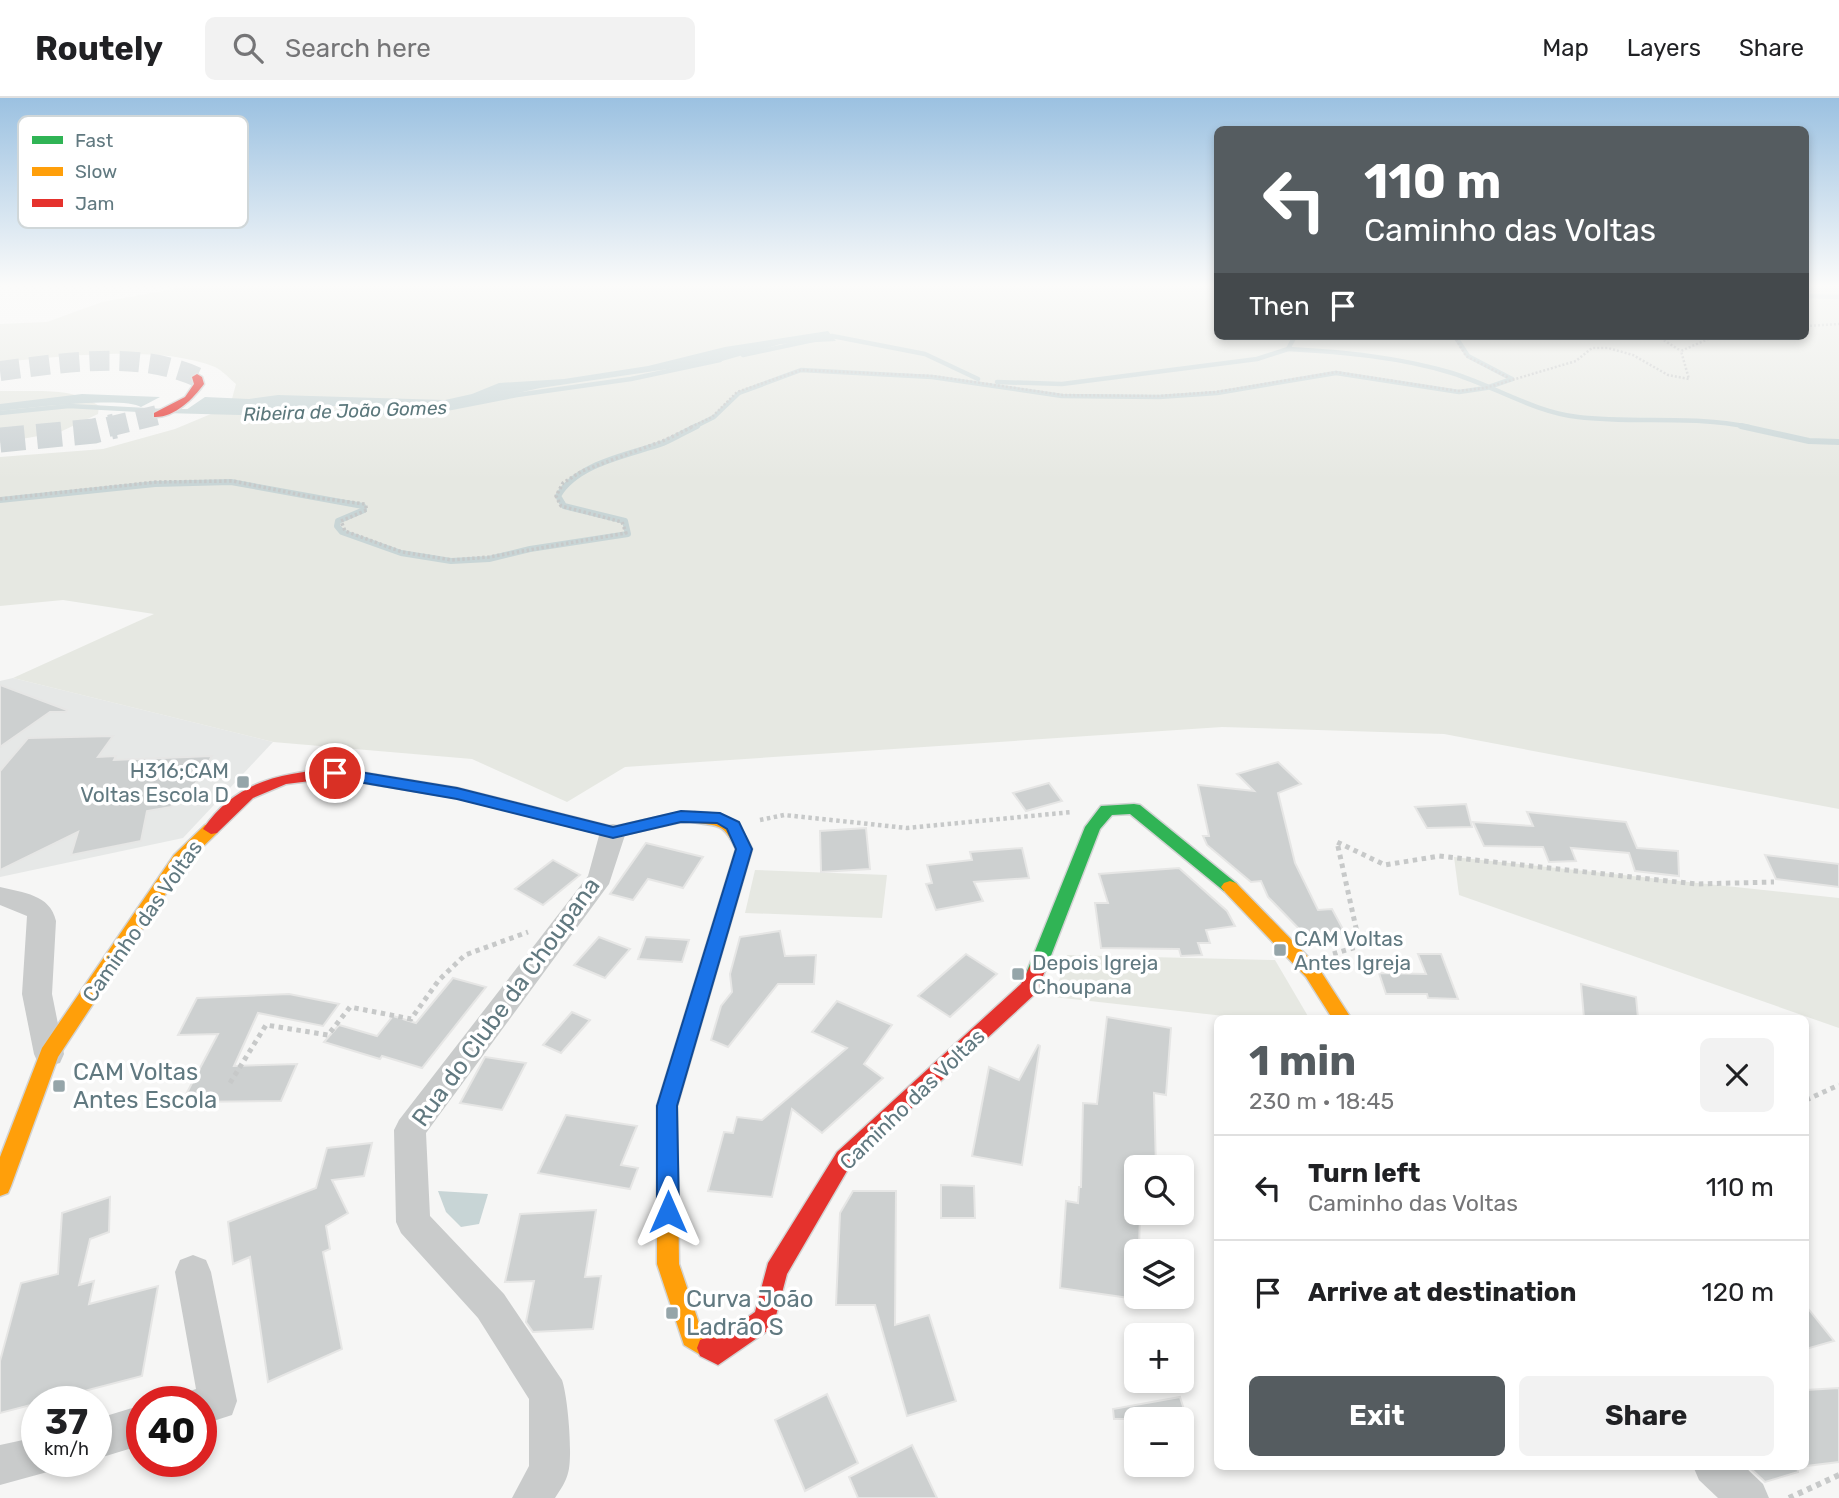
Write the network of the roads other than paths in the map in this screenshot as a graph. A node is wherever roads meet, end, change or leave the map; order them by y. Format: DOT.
graph roads {
  1 [pos="197,377"];
  2 [pos="178,385"];
  3 [pos="613,832"];
  4 [pos="0,896"];
  5 [pos="1340,1015"];
  6 [pos="49,1054"];
  7 [pos="0,1186"];
  8 [pos="193,1272"];
  9 [pos="216,1386"];
  10 [pos="21,1460"];
  11 [pos="0,1465"];
  12 [pos="1718,1470"];
  13 [pos="531,1498"];
  14 [pos="1749,1498"];
  1 -- 2 [label="street"];
  3 -- 5 [label="street, Caminho das Voltas"];
  3 -- 6 [label="street, Caminho das Voltas"];
  3 -- 13 [label="street, Rua do Clube da Choupana"];
  4 -- 6 [label="street"];
  6 -- 7 [label="street, Caminho das Voltas"];
  8 -- 9 [label="street"];
  10 -- 11 [label="street"];
  12 -- 14 [label="street"];
}
